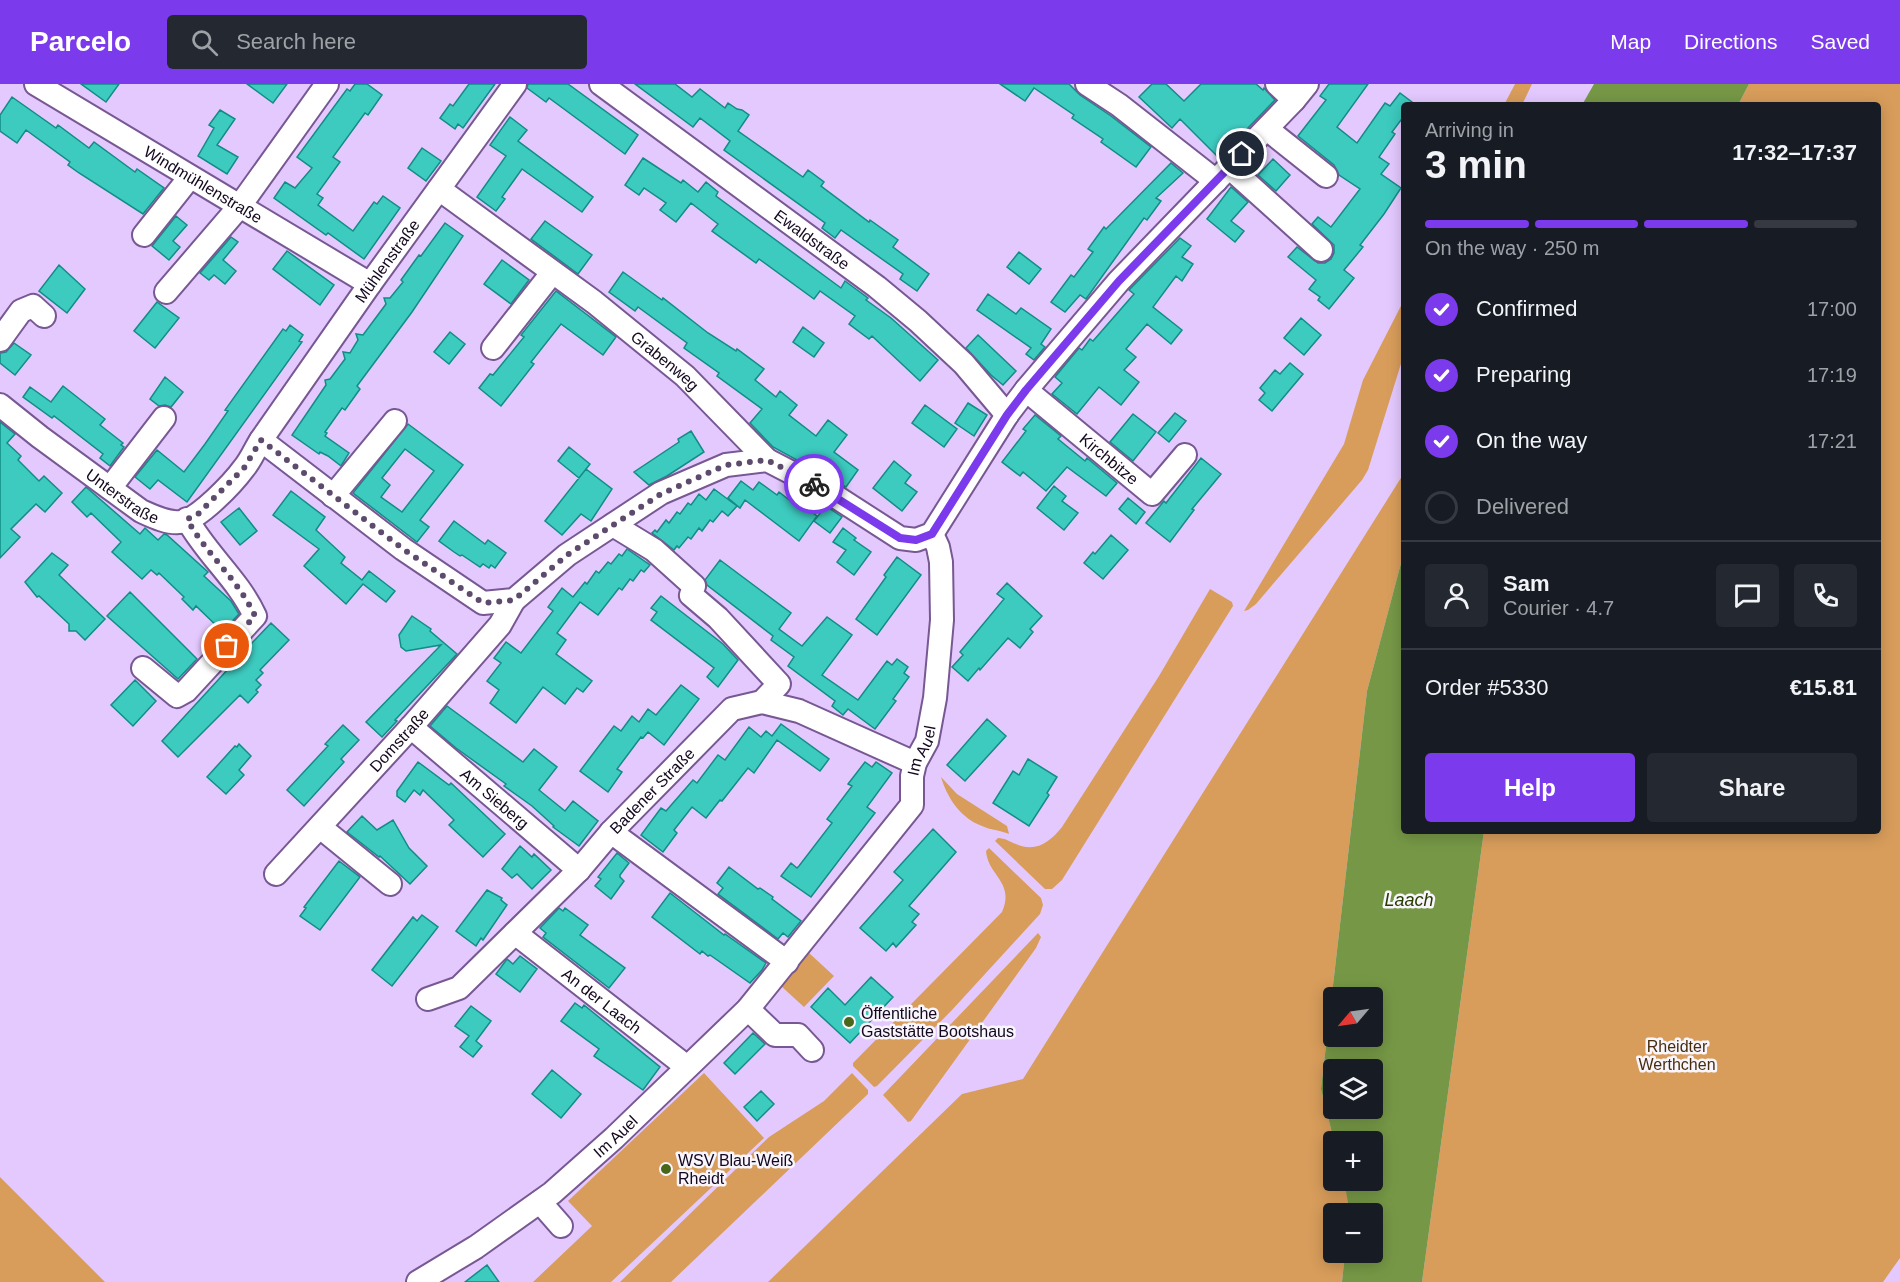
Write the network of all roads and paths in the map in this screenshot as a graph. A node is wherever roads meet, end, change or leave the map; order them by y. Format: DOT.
graph roads {
  1 [pos="36,84"];
  2 [pos="327,84"];
  3 [pos="515,84"];
  4 [pos="601,84"];
  5 [pos="1087,84"];
  6 [pos="1277,84"];
  7 [pos="1300,92"];
  8 [pos="1266,129"];
  9 [pos="1223,174"];
  10 [pos="1326,176"];
  11 [pos="190,177"];
  12 [pos="439,189"];
  13 [pos="239,207"];
  14 [pos="144,235"];
  15 [pos="1321,250"];
  16 [pos="552,273"];
  17 [pos="370,284"];
  18 [pos="166,292"];
  19 [pos="44,316"];
  20 [pos="0,340"];
  21 [pos="493,348"];
  22 [pos="1026,390"];
  23 [pos="0,405"];
  24 [pos="1007,415"];
  25 [pos="164,418"];
  26 [pos="394,421"];
  27 [pos="261,440"];
  28 [pos="1185,454"];
  29 [pos="767,460"];
  30 [pos="110,488"];
  31 [pos="333,496"];
  32 [pos="187,519"];
  33 [pos="613,525"];
  34 [pos="932,534"];
  35 [pos="514,600"];
  36 [pos="143,668"];
  37 [pos="762,702"];
  38 [pos="411,727"];
  39 [pos="915,763"];
  40 [pos="320,826"];
  41 [pos="611,832"];
  42 [pos="579,870"];
  43 [pos="276,874"];
  44 [pos="390,884"];
  45 [pos="515,933"];
  46 [pos="787,962"];
  47 [pos="428,999"];
  48 [pos="748,1009"];
  49 [pos="812,1050"];
  50 [pos="687,1067"];
  51 [pos="540,1202"];
  52 [pos="561,1226"];
  53 [pos="418,1282"];
  1 -- 11 [label="street, Windmühlenstraße"];
  2 -- 13 [label="street"];
  3 -- 12 [label="street, Mühlenstraße"];
  4 -- 24 [label="street, Ewaldstraße"];
  5 -- 9 [label="street"];
  6 -- 7 [label="street"];
  7 -- 8 [label="street"];
  8 -- 9 [label="street"];
  8 -- 10 [label="street"];
  9 -- 15 [label="street"];
  9 -- 22 [label="street"];
  11 -- 13 [label="street, Windmühlenstraße"];
  11 -- 14 [label="street"];
  12 -- 16 [label="street, Grabenweg"];
  12 -- 17 [label="street, Mühlenstraße"];
  13 -- 17 [label="street, Windmühlenstraße"];
  13 -- 18 [label="street"];
  16 -- 21 [label="street"];
  16 -- 29 [label="street, Grabenweg"];
  17 -- 27 [label="street, Mühlenstraße"];
  19 -- 20 [label="street"];
  22 -- 24 [label="street"];
  22 -- 28 [label="street, Kirchbitze"];
  23 -- 30 [label="street, Unterstraße"];
  24 -- 34 [label="street"];
  25 -- 30 [label="street"];
  26 -- 31 [label="street"];
  27 -- 31 [label="street"];
  27 -- 32 [label="street"];
  29 -- 33 [label="street"];
  29 -- 34 [label="street"];
  30 -- 32 [label="street, Unterstraße"];
  31 -- 35 [label="street"];
  32 -- 36 [label="street"];
  33 -- 35 [label="street"];
  33 -- 37 [label="street"];
  34 -- 39 [label="street, Im Auel"];
  35 -- 38 [label="street, Domstraße"];
  37 -- 39 [label="street, Badener Straße"];
  37 -- 41 [label="street, Badener Straße"];
  38 -- 40 [label="street, Domstraße"];
  38 -- 42 [label="street, Am Sieberg"];
  39 -- 46 [label="street, Im Auel"];
  40 -- 43 [label="street, Domstraße"];
  40 -- 44 [label="street"];
  41 -- 42 [label="street, Badener Straße"];
  41 -- 46 [label="street"];
  42 -- 45 [label="street, Badener Straße"];
  45 -- 47 [label="street, Badener Straße"];
  45 -- 50 [label="street, An der Laach"];
  46 -- 48 [label="street, Im Auel"];
  48 -- 49 [label="street"];
  48 -- 50 [label="street, Im Auel"];
  50 -- 51 [label="street, Im Auel"];
  51 -- 52 [label="street"];
  51 -- 53 [label="street, Im Auel"];
}
